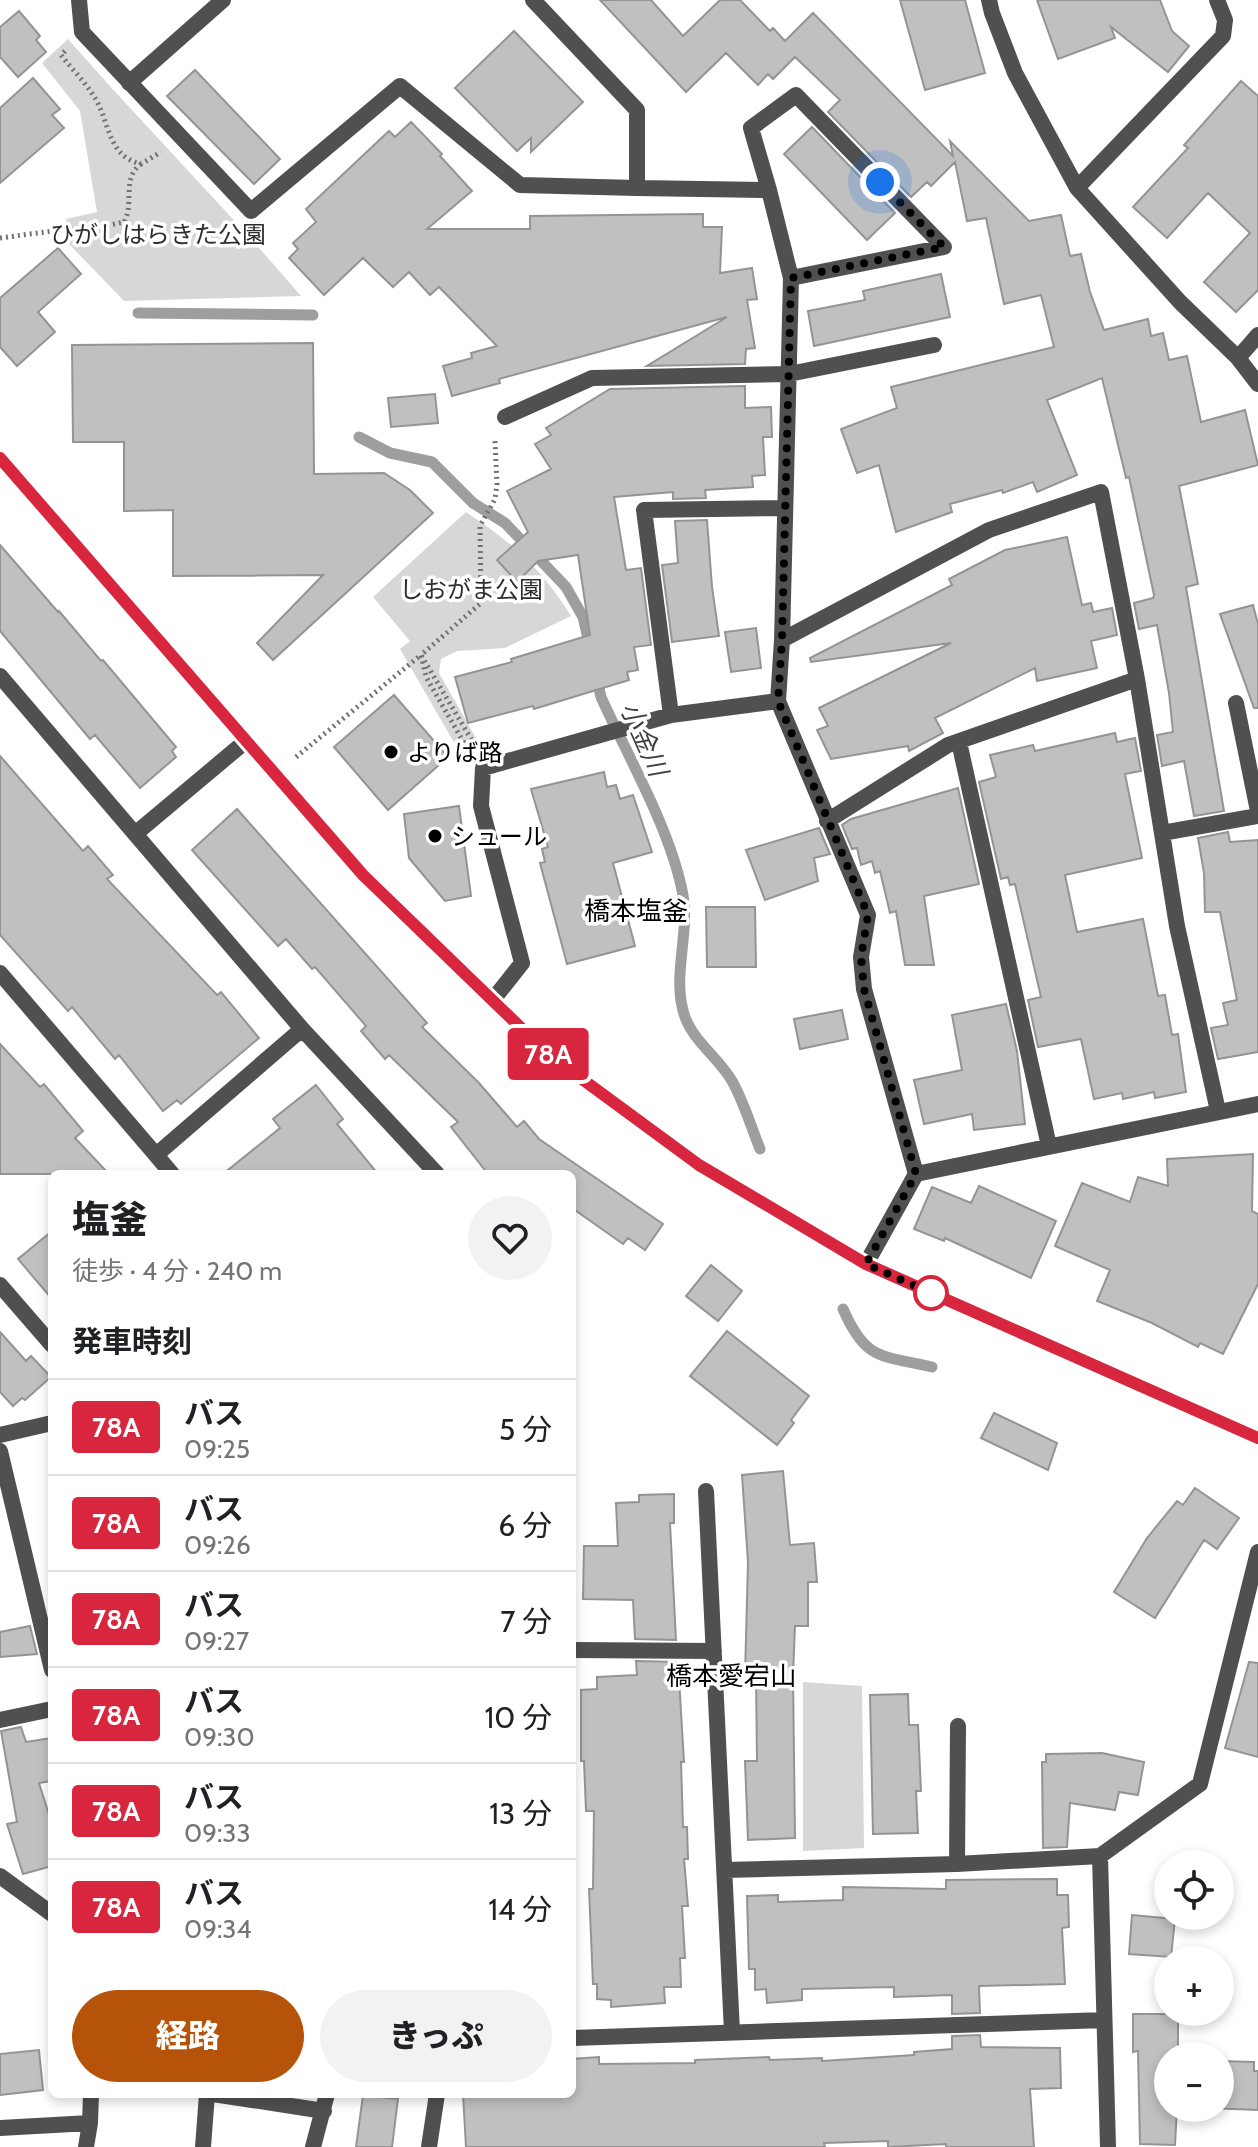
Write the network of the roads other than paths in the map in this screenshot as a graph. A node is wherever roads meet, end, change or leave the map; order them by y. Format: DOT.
graph roads {
  1 [pos="79,0"];
  2 [pos="223,0"];
  3 [pos="533,0"];
  4 [pos="989,0"];
  5 [pos="1217,0"];
  6 [pos="129,83"];
  7 [pos="637,188"];
  8 [pos="1077,188"];
  9 [pos="769,190"];
  10 [pos="791,278"];
  11 [pos="1258,335"];
  12 [pos="934,345"];
  13 [pos="1238,358"];
  14 [pos="789,374"];
  15 [pos="1258,384"];
  16 [pos="505,417"];
  17 [pos="0,458"];
  18 [pos="785,508"];
  19 [pos="782,640"];
  20 [pos="0,676"];
  21 [pos="1137,679"];
  22 [pos="778,701"];
  23 [pos="1236,703"];
  24 [pos="671,715"];
  25 [pos="246,741"];
  26 [pos="959,742"];
  27 [pos="1258,814"];
  28 [pos="827,821"];
  29 [pos="1162,833"];
  30 [pos="135,834"];
  31 [pos="0,973"];
  32 [pos="492,1001"];
  33 [pos="302,1029"];
  34 [pos="1258,1104"];
  35 [pos="1218,1111"];
  36 [pos="1049,1146"];
  37 [pos="156,1155"];
  38 [pos="169,1170"];
  39 [pos="433,1170"];
  40 [pos="916,1174"];
  41 [pos="866,1264"];
  42 [pos="0,1285"];
  43 [pos="48,1340"];
  44 [pos="48,1424"];
  45 [pos="0,1435"];
  46 [pos="1258,1438"];
  47 [pos="0,1451"];
  48 [pos="706,1491"];
  49 [pos="1258,1552"];
  50 [pos="576,1650"];
  51 [pos="714,1651"];
  52 [pos="48,1653"];
  53 [pos="48,1710"];
  54 [pos="0,1720"];
  55 [pos="958,1726"];
  56 [pos="1100,1856"];
  57 [pos="957,1864"];
  58 [pos="725,1870"];
  59 [pos="0,1876"];
  60 [pos="48,1911"];
  61 [pos="1104,2020"];
  62 [pos="732,2032"];
  63 [pos="576,2038"];
  64 [pos="91,2098"];
  65 [pos="207,2098"];
  66 [pos="239,2098"];
  67 [pos="326,2098"];
  68 [pos="436,2098"];
  69 [pos="324,2111"];
  70 [pos="90,2123"];
  71 [pos="0,2128"];
  72 [pos="86,2147"];
  73 [pos="203,2147"];
  74 [pos="313,2147"];
  75 [pos="429,2147"];
  76 [pos="1108,2147"];
  1 -- 6 [label="street"];
  2 -- 6 [label="street"];
  3 -- 7 [label="street"];
  4 -- 8 [label="street"];
  5 -- 8 [label="street"];
  6 -- 7 [label="street"];
  7 -- 9 [label="street"];
  8 -- 13 [label="street"];
  9 -- 10 [label="street"];
  9 -- 10 [label="street"];
  10 -- 14 [label="street"];
  11 -- 13 [label="street"];
  12 -- 14 [label="street"];
  13 -- 15 [label="street"];
  14 -- 16 [label="street"];
  14 -- 18 [label="street"];
  17 -- 25 [label="street"];
  18 -- 19 [label="street"];
  18 -- 24 [label="street"];
  19 -- 21 [label="street"];
  19 -- 22 [label="street"];
  20 -- 30 [label="street"];
  21 -- 26 [label="street"];
  21 -- 29 [label="street"];
  22 -- 24 [label="street"];
  22 -- 28 [label="street"];
  23 -- 27 [label="street"];
  24 -- 32 [label="street"];
  25 -- 30 [label="street"];
  25 -- 32 [label="street"];
  26 -- 28 [label="street"];
  26 -- 36 [label="street"];
  27 -- 29 [label="street"];
  28 -- 40 [label="street"];
  29 -- 35 [label="street"];
  30 -- 33 [label="street"];
  31 -- 37 [label="street"];
  32 -- 41 [label="street"];
  33 -- 37 [label="street"];
  33 -- 39 [label="street"];
  34 -- 35 [label="street"];
  35 -- 36 [label="street"];
  36 -- 40 [label="street"];
  37 -- 38 [label="street"];
  40 -- 41 [label="street"];
  41 -- 46 [label="street"];
  42 -- 43 [label="street"];
  44 -- 45 [label="street"];
  47 -- 52 [label="street"];
  48 -- 51 [label="street"];
  49 -- 56 [label="street"];
  50 -- 51 [label="street"];
  51 -- 58 [label="street"];
  53 -- 54 [label="street"];
  55 -- 57 [label="street"];
  56 -- 57 [label="street"];
  56 -- 61 [label="street"];
  57 -- 58 [label="street"];
  58 -- 62 [label="street"];
  59 -- 60 [label="street"];
  61 -- 62 [label="street"];
  61 -- 76 [label="street"];
  62 -- 63 [label="street"];
  64 -- 70 [label="street"];
  65 -- 73 [label="street"];
  66 -- 69 [label="street"];
  67 -- 69 [label="street"];
  68 -- 75 [label="street"];
  69 -- 74 [label="street"];
  70 -- 71 [label="street"];
  70 -- 72 [label="street"];
}
